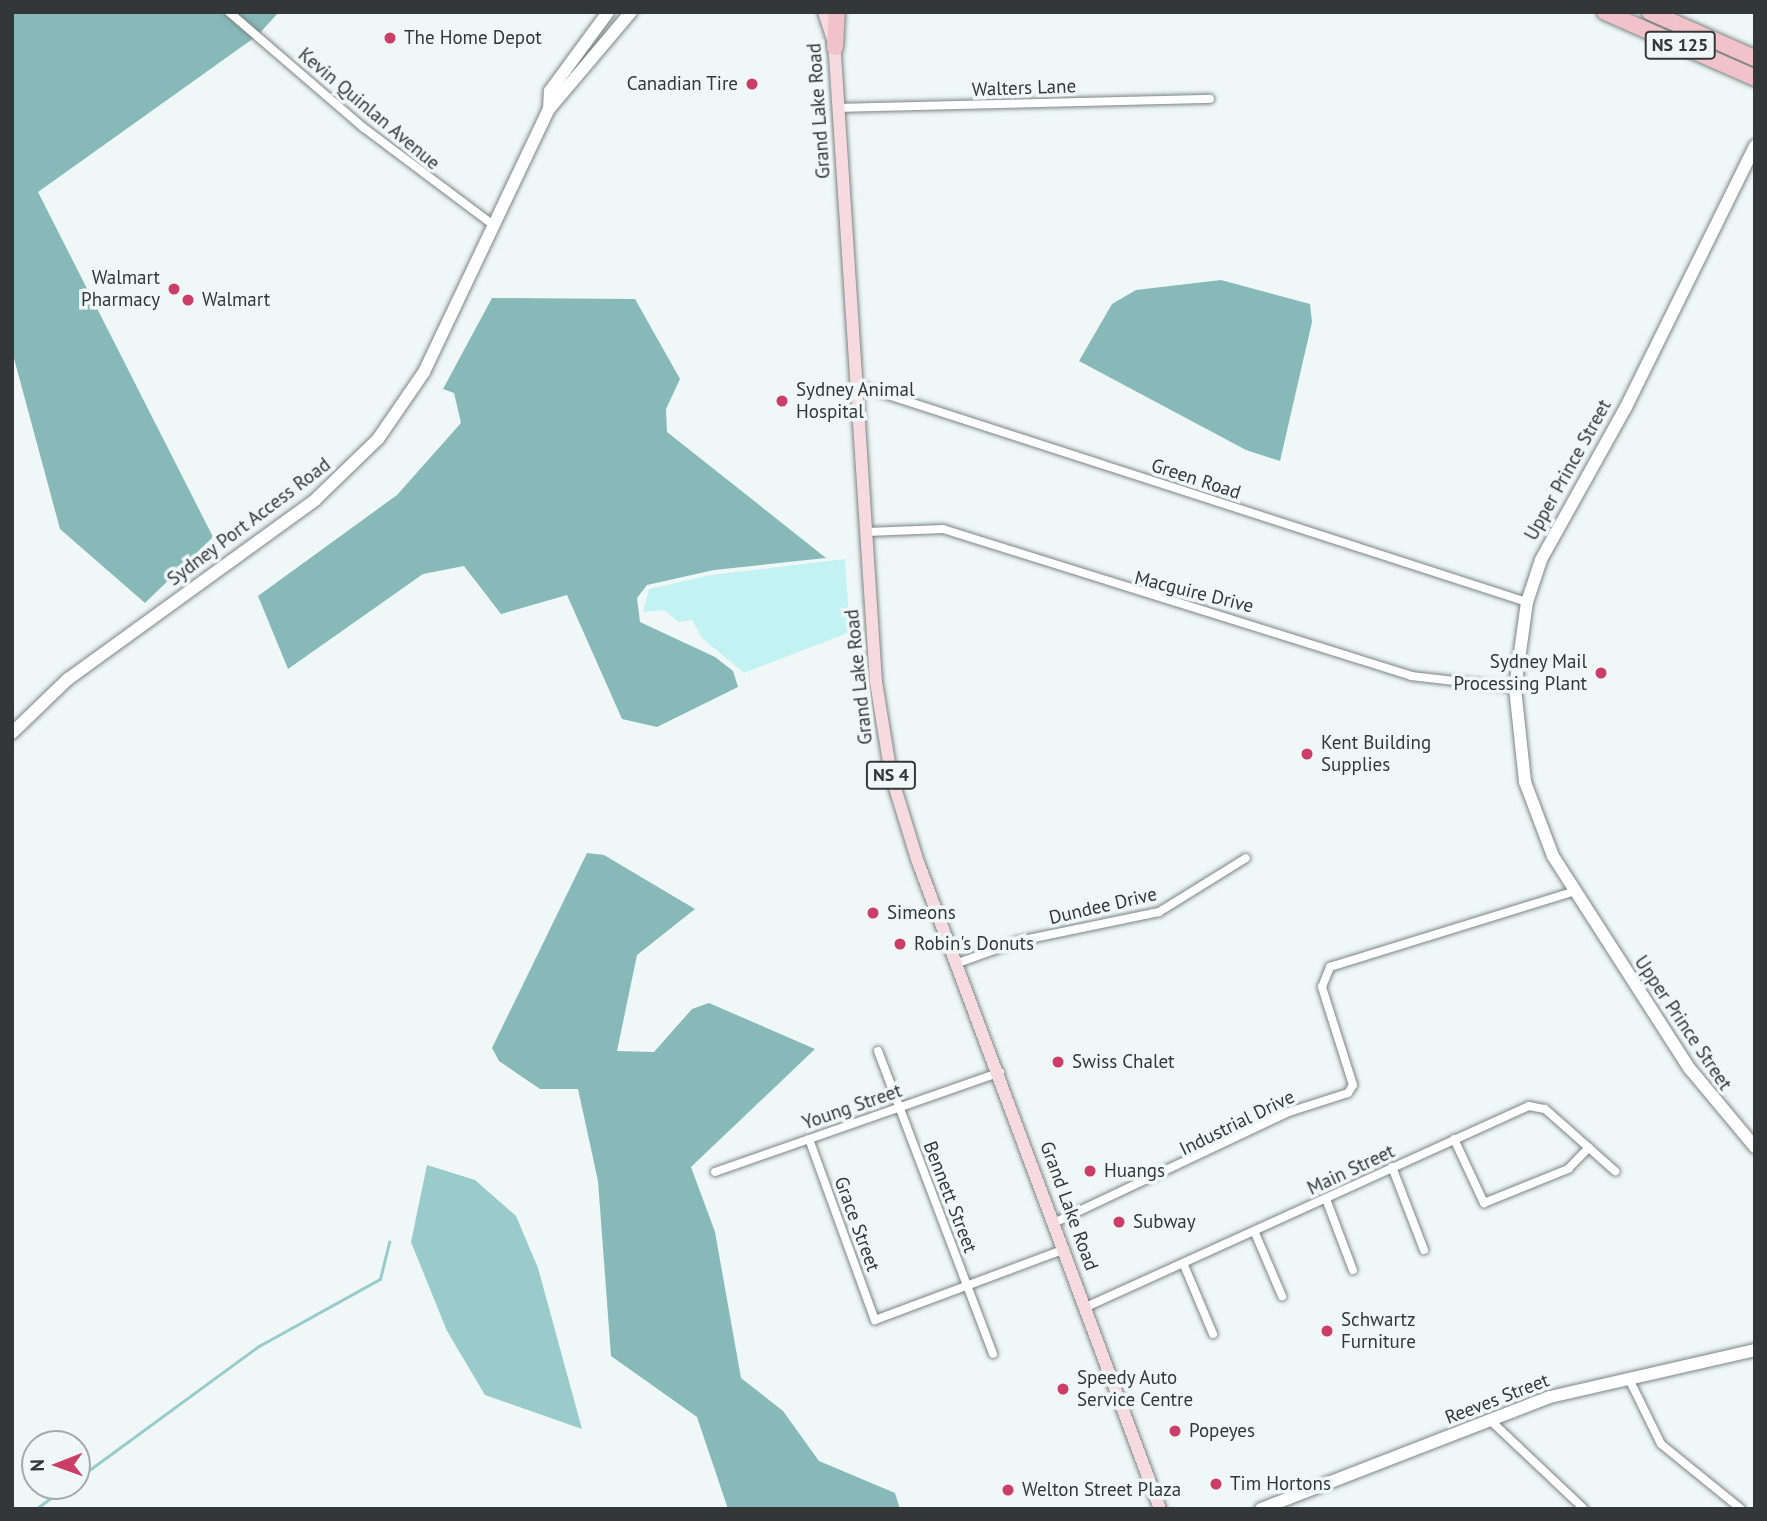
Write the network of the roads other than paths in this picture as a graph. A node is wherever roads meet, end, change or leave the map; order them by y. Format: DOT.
graph roads {
  1 [pos="229,12"];
  2 [pos="608,12"];
  3 [pos="631,12"];
  4 [pos="824,12"];
  5 [pos="831,12"];
  6 [pos="838,12"];
  7 [pos="1605,12"];
  8 [pos="1650,12"];
  9 [pos="835,47"];
  10 [pos="1755,58"];
  11 [pos="1755,78"];
  12 [pos="1210,99"];
  13 [pos="839,108"];
  14 [pos="549,109"];
  15 [pos="1755,146"];
  16 [pos="493,225"];
  17 [pos="857,385"];
  18 [pos="867,532"];
  19 [pos="1527,602"];
  20 [pos="1515,688"];
  21 [pos="12,733"];
  22 [pos="1246,858"];
  23 [pos="1572,892"];
  24 [pos="958,963"];
  25 [pos="878,1051"];
  26 [pos="1000,1072"];
  27 [pos="899,1107"];
  28 [pos="809,1139"];
  29 [pos="1454,1139"];
  30 [pos="1589,1147"];
  31 [pos="1755,1147"];
  32 [pos="1392,1167"];
  33 [pos="1615,1171"];
  34 [pos="715,1172"];
  35 [pos="1326,1199"];
  36 [pos="1054,1223"];
  37 [pos="1255,1233"];
  38 [pos="1065,1249"];
  39 [pos="1424,1250"];
  40 [pos="1184,1265"];
  41 [pos="1353,1270"];
  42 [pos="967,1286"];
  43 [pos="1282,1296"];
  44 [pos="1086,1307"];
  45 [pos="1213,1334"];
  46 [pos="1754,1351"];
  47 [pos="993,1354"];
  48 [pos="1629,1380"];
  49 [pos="1492,1421"];
  50 [pos="1160,1509"];
  51 [pos="1261,1509"];
  52 [pos="1584,1509"];
  53 [pos="1741,1509"];
  1 -- 16 [label="street, Kevin Quinlan Avenue"];
  2 -- 14 [label="street, Sydney Port Access Road"];
  3 -- 14 [label="street, Sydney Port Access Road"];
  4 -- 9 [label="main road"];
  5 -- 9 [label="main road, Grand Lake Road / NS 4"];
  6 -- 9 [label="highway"];
  7 -- 11 [label="highway, NS 125"];
  8 -- 10 [label="highway, NS 125"];
  9 -- 13 [label="main road, Grand Lake Road / NS 4"];
  12 -- 13 [label="street, Walters Lane"];
  13 -- 17 [label="main road, Grand Lake Road / NS 4"];
  14 -- 16 [label="street, Sydney Port Access Road"];
  15 -- 19 [label="street, Upper Prince Street"];
  16 -- 21 [label="street, Sydney Port Access Road"];
  17 -- 18 [label="main road, Grand Lake Road / NS 4"];
  17 -- 19 [label="street, Green Road"];
  18 -- 20 [label="street, Macguire Drive"];
  18 -- 24 [label="main road, Grand Lake Road / NS 4"];
  19 -- 20 [label="street, Upper Prince Street"];
  20 -- 23 [label="street, Upper Prince Street"];
  22 -- 24 [label="street, Dundee Drive"];
  23 -- 31 [label="street, Upper Prince Street"];
  23 -- 36 [label="street, Industrial Drive"];
  24 -- 26 [label="main road, Grand Lake Road / NS 4"];
  25 -- 27 [label="street, Bennett Street"];
  26 -- 27 [label="street, Young Street"];
  26 -- 36 [label="main road, Grand Lake Road / NS 4"];
  27 -- 28 [label="street, Young Street"];
  27 -- 42 [label="street, Bennett Street"];
  28 -- 34 [label="street, Young Street"];
  28 -- 42 [label="street, Grace Street"];
  29 -- 30 [label="street, Main Street"];
  29 -- 30 [label="street"];
  29 -- 32 [label="street, Main Street"];
  30 -- 33 [label="street, Main Street"];
  32 -- 35 [label="street, Main Street"];
  32 -- 39 [label="street"];
  35 -- 37 [label="street, Main Street"];
  35 -- 41 [label="street"];
  36 -- 38 [label="main road, Grand Lake Road / NS 4"];
  37 -- 40 [label="street, Main Street"];
  37 -- 43 [label="street"];
  38 -- 42 [label="street"];
  38 -- 44 [label="main road, Grand Lake Road / NS 4"];
  40 -- 44 [label="street, Main Street"];
  40 -- 45 [label="street"];
  42 -- 47 [label="street, Bennett Street"];
  44 -- 50 [label="main road, Grand Lake Road / NS 4"];
  46 -- 48 [label="street, Reeves Street"];
  48 -- 49 [label="street, Reeves Street"];
  48 -- 53 [label="street"];
  49 -- 51 [label="street, Reeves Street"];
  49 -- 52 [label="street"];
}
